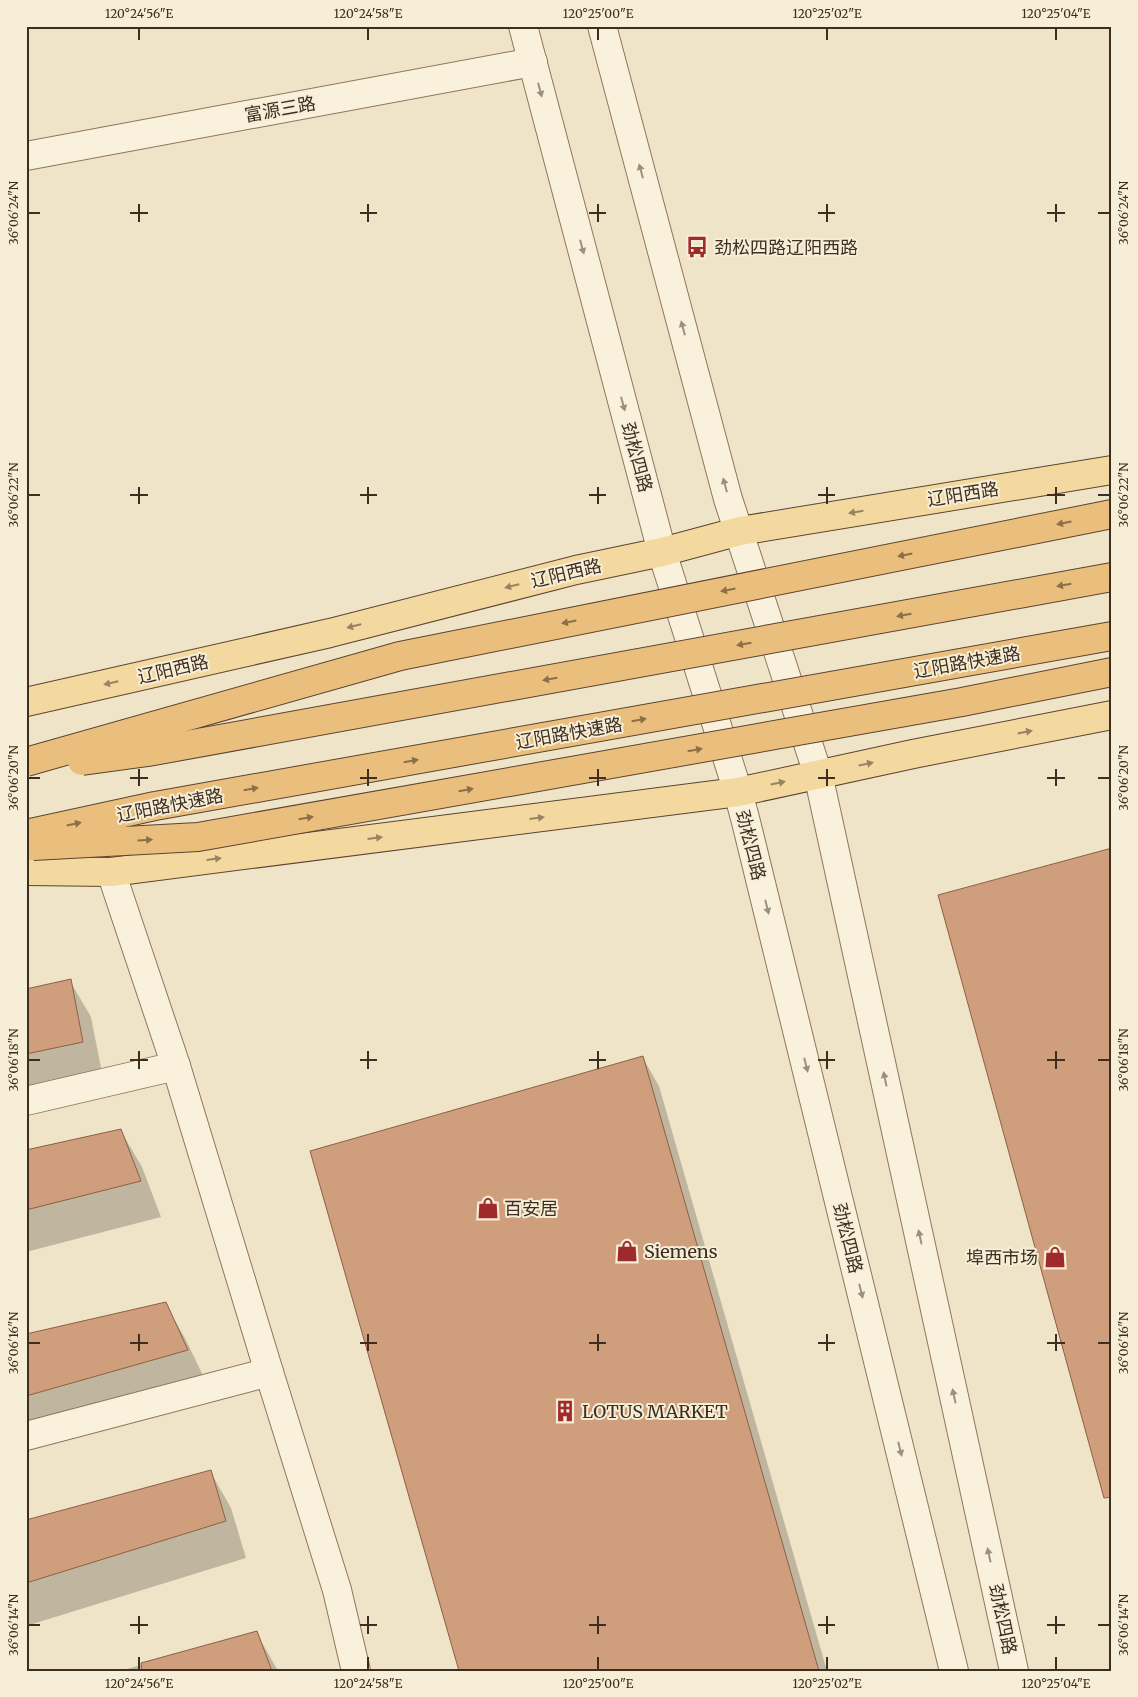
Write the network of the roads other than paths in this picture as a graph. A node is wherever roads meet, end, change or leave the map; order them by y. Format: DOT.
graph roads {
  1 [pos="522,26"];
  2 [pos="602,26"];
  3 [pos="533,62"];
  4 [pos="26,156"];
  5 [pos="1112,470"];
  6 [pos="1112,514"];
  7 [pos="740,532"];
  8 [pos="662,552"];
  9 [pos="1112,576"];
  10 [pos="1112,636"];
  11 [pos="1112,672"];
  12 [pos="26,702"];
  13 [pos="1112,715"];
  14 [pos="26,762"];
  15 [pos="26,769"];
  16 [pos="818,774"];
  17 [pos="738,792"];
  18 [pos="26,834"];
  19 [pos="26,847"];
  20 [pos="26,871"];
  21 [pos="111,872"];
  22 [pos="176,1066"];
  23 [pos="26,1101"];
  24 [pos="268,1372"];
  25 [pos="26,1436"];
  26 [pos="356,1671"];
  27 [pos="954,1671"];
  28 [pos="1014,1671"];
  1 -- 3 [label="street, 劲松四路"];
  7 -- 2 [label="street, 劲松四路, one-way"];
  3 -- 4 [label="street, 富源三路"];
  3 -- 8 [label="street, 劲松四路, one-way"];
  5 -- 7 [label="main road, 辽阳西路, one-way"];
  6 -- 14 [label="highway, one-way, bridge"];
  7 -- 8 [label="main road, 辽阳西路"];
  7 -- 16 [label="street, 劲松四路"];
  8 -- 12 [label="main road, 辽阳西路, one-way"];
  8 -- 17 [label="street, 劲松四路"];
  9 -- 15 [label="highway, one-way, bridge"];
  18 -- 10 [label="highway, 辽阳路快速路, one-way, bridge"];
  19 -- 11 [label="highway, one-way, bridge"];
  16 -- 13 [label="main road, one-way"];
  17 -- 16 [label="main road, one-way"];
  28 -- 16 [label="street, 劲松四路, one-way"];
  21 -- 17 [label="main road, one-way"];
  17 -- 27 [label="street, 劲松四路, one-way"];
  20 -- 21 [label="main road"];
  21 -- 22 [label="street"];
  22 -- 23 [label="street"];
  22 -- 24 [label="street"];
  24 -- 25 [label="street"];
  24 -- 26 [label="street"];
}
